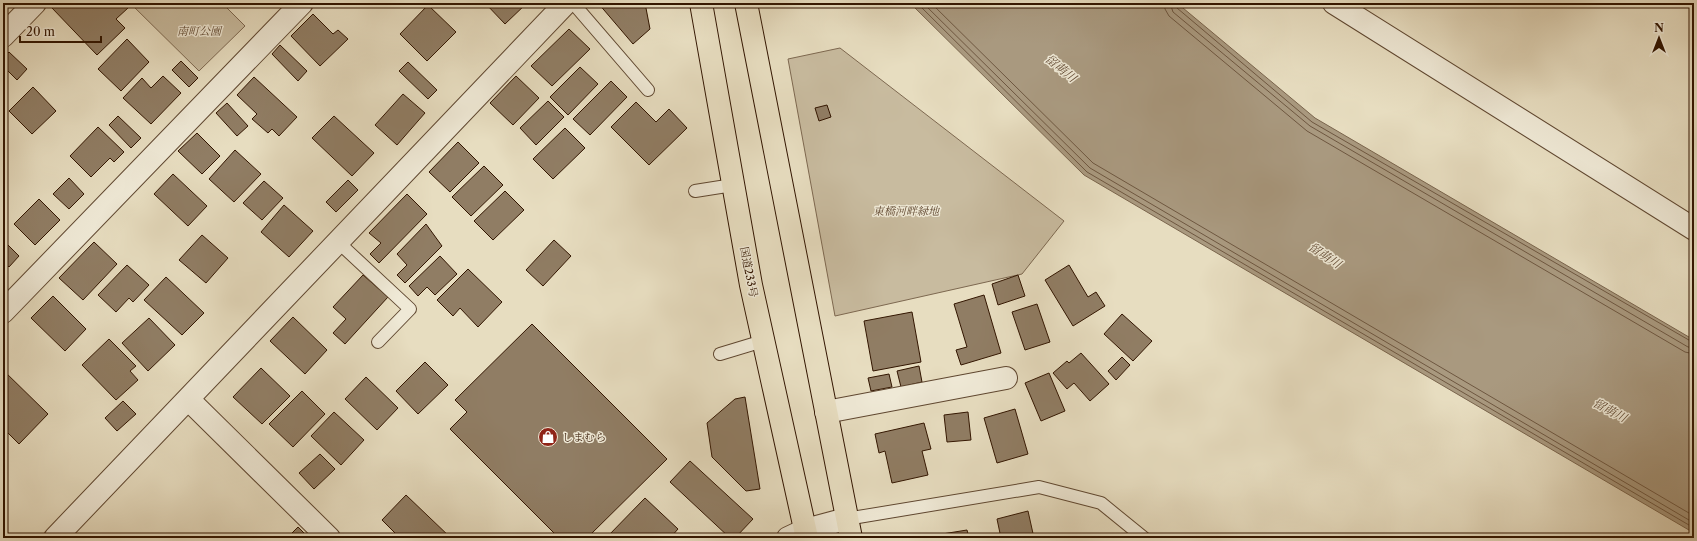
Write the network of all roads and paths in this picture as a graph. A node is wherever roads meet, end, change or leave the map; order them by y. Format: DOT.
graph roads {
  1 [pos="35,3"];
  2 [pos="302,3"];
  3 [pos="566,3"];
  4 [pos="573,3"];
  5 [pos="701,3"];
  6 [pos="746,3"];
  7 [pos="1334,3"];
  8 [pos="3,36"];
  9 [pos="648,90"];
  10 [pos="733,185"];
  11 [pos="695,192"];
  12 [pos="1694,229"];
  13 [pos="338,242"];
  14 [pos="3,312"];
  15 [pos="763,341"];
  16 [pos="378,342"];
  17 [pos="720,354"];
  18 [pos="1006,378"];
  19 [pos="188,400"];
  20 [pos="826,412"];
  21 [pos="848,529"];
  22 [pos="800,535"];
  23 [pos="56,538"];
  24 [pos="329,538"];
  25 [pos="1144,538"];
  1 -- 8 [label="street"];
  2 -- 14 [label="street"];
  3 -- 13 [label="street"];
  4 -- 9 [label="lane"];
  5 -- 10 [label="highway, 国道233号"];
  6 -- 20 [label="highway"];
  7 -- 12 [label="street"];
  10 -- 11 [label="lane"];
  10 -- 15 [label="highway, 国道233号"];
  13 -- 16 [label="lane"];
  13 -- 19 [label="street"];
  15 -- 17 [label="lane"];
  15 -- 22 [label="highway, 国道233号"];
  18 -- 20 [label="street"];
  19 -- 23 [label="street"];
  19 -- 24 [label="street"];
  20 -- 21 [label="highway"];
  21 -- 22 [label="street"];
  21 -- 25 [label="lane"];
}
